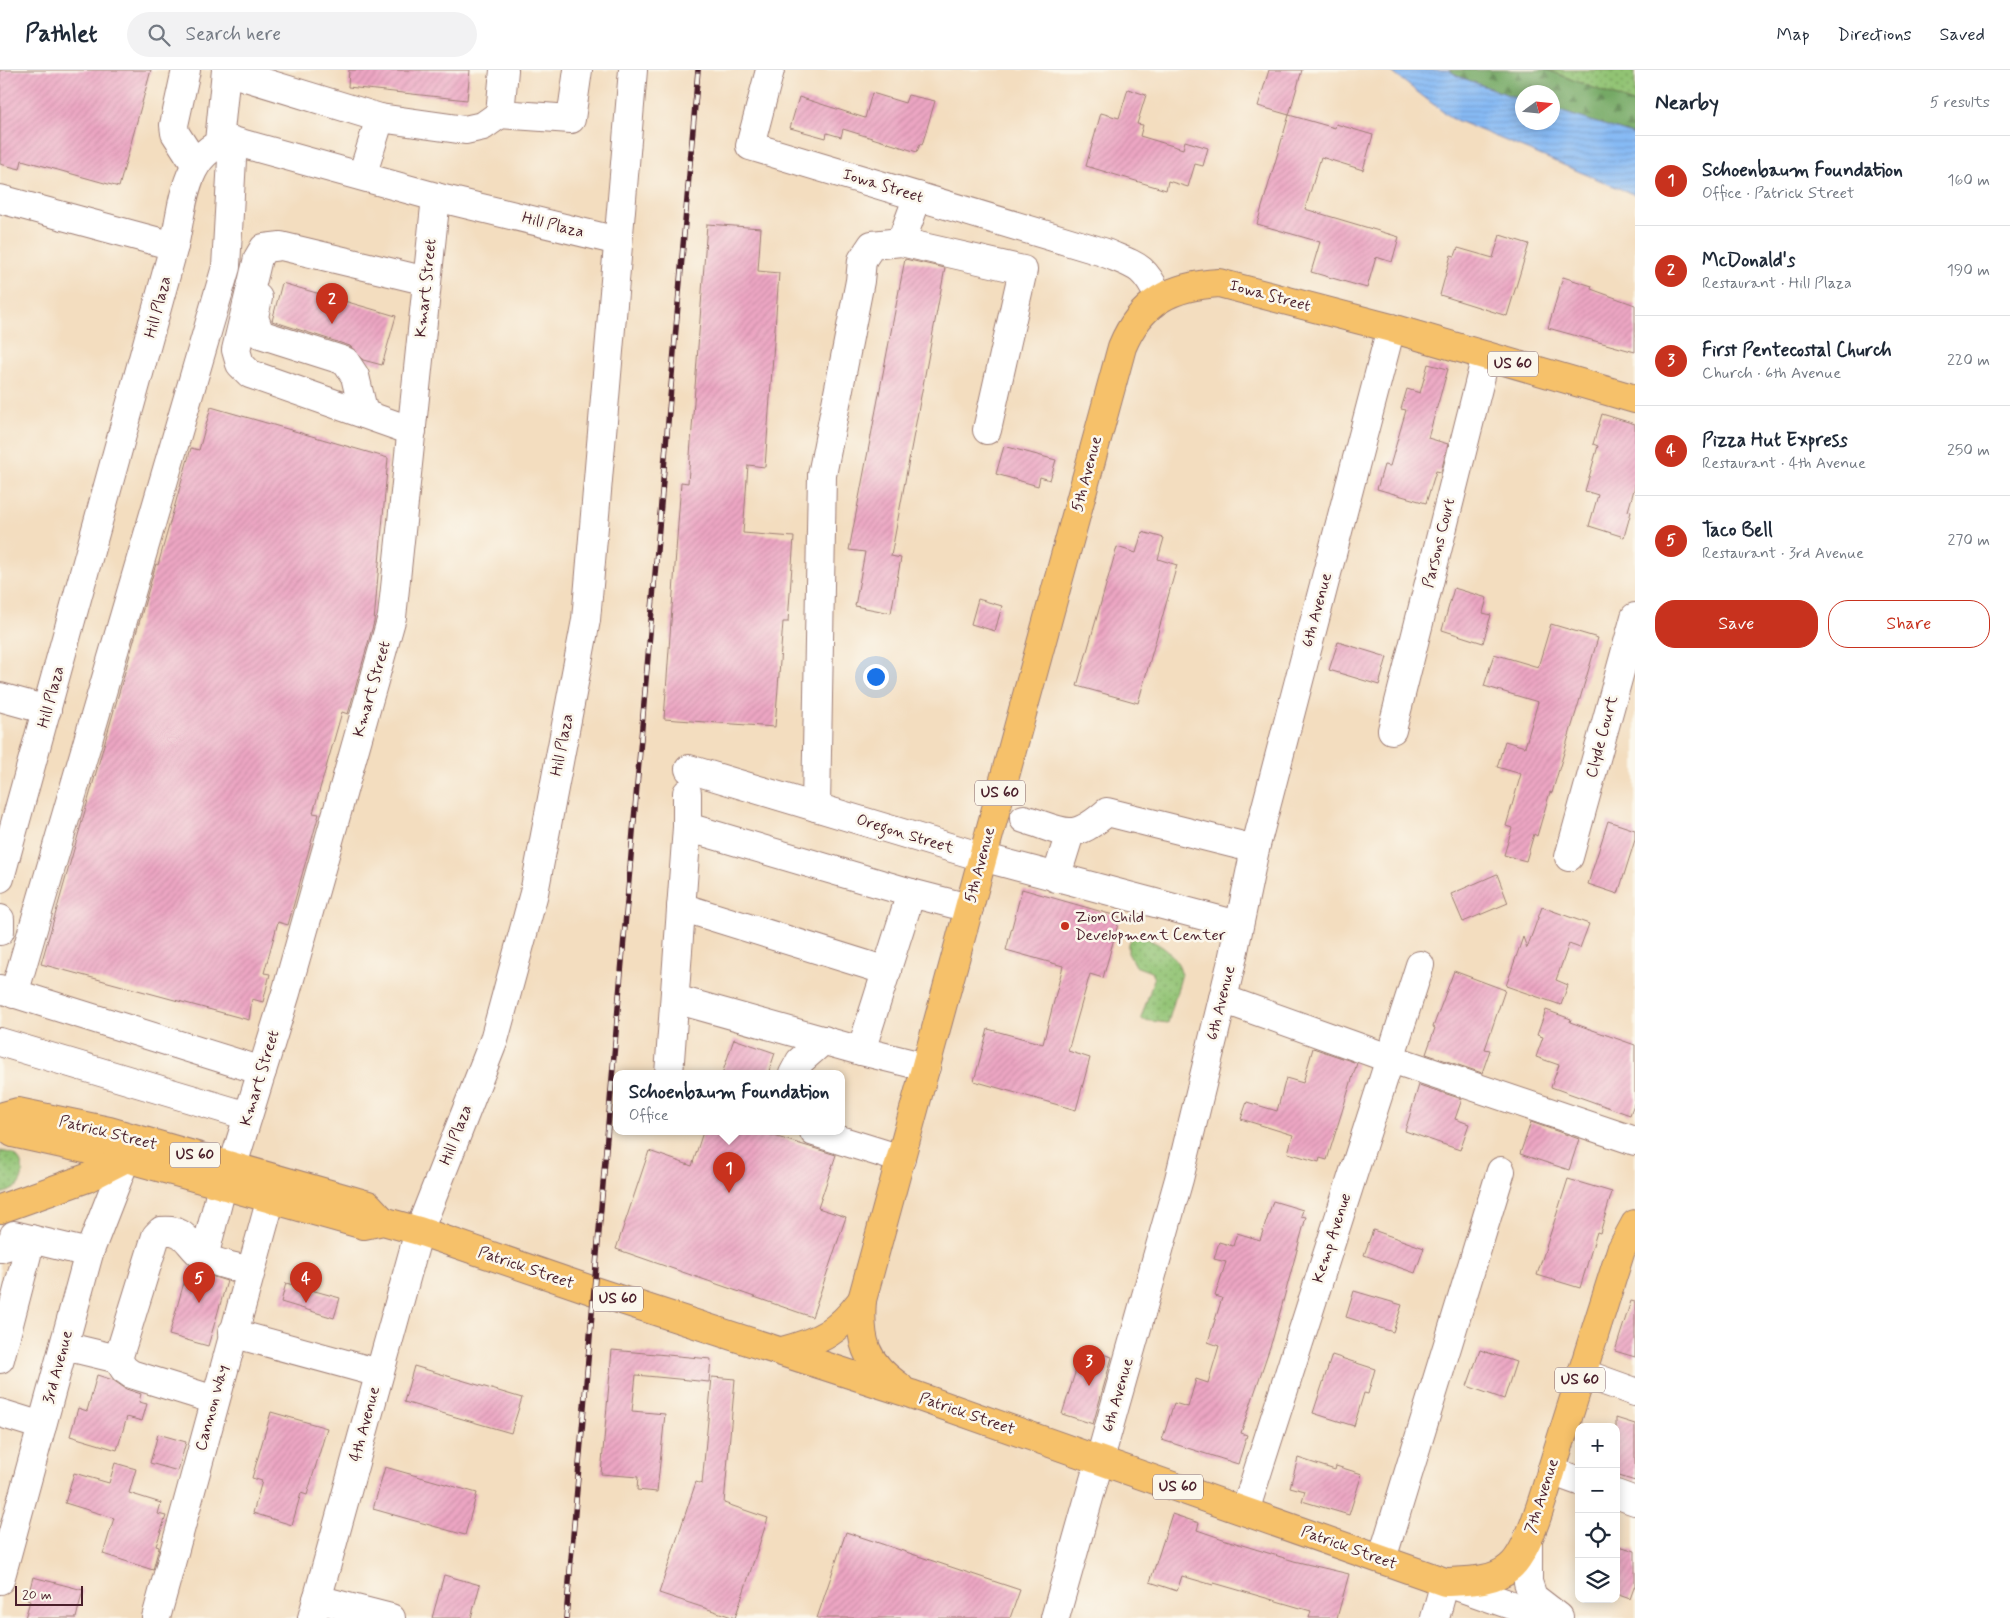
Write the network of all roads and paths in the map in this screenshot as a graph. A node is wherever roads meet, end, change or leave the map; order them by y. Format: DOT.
graph roads {
  1 [pos="186,70"];
  2 [pos="504,70"];
  3 [pos="578,70"];
  4 [pos="633,70"];
  5 [pos="770,70"];
  6 [pos="226,71"];
  7 [pos="500,114"];
  8 [pos="380,118"];
  9 [pos="226,142"];
  10 [pos="195,164"];
  11 [pos="362,176"];
  12 [pos="918,196"];
  13 [pos="436,197"];
  14 [pos="0,199"];
  15 [pos="618,241"];
  16 [pos="900,242"];
  17 [pos="174,246"];
  18 [pos="286,247"];
  19 [pos="427,281"];
  20 [pos="1159,297"];
  21 [pos="1392,328"];
  22 [pos="1486,356"];
  23 [pos="1635,399"];
  24 [pos="364,414"];
  25 [pos="987,430"];
  26 [pos="412,431"];
  27 [pos="1635,617"];
  28 [pos="1,699"];
  29 [pos="47,710"];
  30 [pos="1392,730"];
  31 [pos="816,807"];
  32 [pos="1024,820"];
  33 [pos="687,827"];
  34 [pos="1070,833"];
  35 [pos="1255,849"];
  36 [pos="982,857"];
  37 [pos="1569,857"];
  38 [pos="0,878"];
  39 [pos="1056,878"];
  40 [pos="911,892"];
  41 [pos="681,907"];
  42 [pos="969,908"];
  43 [pos="0,918"];
  44 [pos="1238,924"];
  45 [pos="0,932"];
  46 [pos="1420,965"];
  47 [pos="886,971"];
  48 [pos="7,992"];
  49 [pos="675,999"];
  50 [pos="1223,999"];
  51 [pos="824,1040"];
  52 [pos="0,1042"];
  53 [pos="861,1051"];
  54 [pos="1390,1058"];
  55 [pos="926,1067"];
  56 [pos="669,1070"];
  57 [pos="795,1070"];
  58 [pos="262,1071"];
  59 [pos="248,1116"];
  60 [pos="0,1119"];
  61 [pos="824,1135"];
  62 [pos="1635,1141"];
  63 [pos="126,1158"];
  64 [pos="900,1159"];
  65 [pos="1501,1171"];
  66 [pos="228,1174"];
  67 [pos="271,1198"];
  68 [pos="0,1209"];
  69 [pos="383,1220"];
  70 [pos="1635,1224"];
  71 [pos="0,1231"];
  72 [pos="418,1231"];
  73 [pos="31,1239"];
  74 [pos="0,1248"];
  75 [pos="89,1253"];
  76 [pos="204,1257"];
  77 [pos="249,1271"];
  78 [pos="862,1300"];
  79 [pos="232,1333"];
  80 [pos="64,1346"];
  81 [pos="782,1351"];
  82 [pos="118,1359"];
  83 [pos="0,1360"];
  84 [pos="379,1372"];
  85 [pos="1582,1373"];
  86 [pos="1635,1392"];
  87 [pos="912,1394"];
  88 [pos="215,1400"];
  89 [pos="0,1414"];
  90 [pos="42,1426"];
  91 [pos="1100,1460"];
  92 [pos="1551,1471"];
  93 [pos="1575,1480"];
  94 [pos="1620,1495"];
  95 [pos="1635,1501"];
  96 [pos="1245,1510"];
  97 [pos="1528,1538"];
  98 [pos="1382,1559"];
  99 [pos="0,1580"];
  100 [pos="1445,1582"];
  101 [pos="315,1608"];
  102 [pos="156,1618"];
  103 [pos="391,1618"];
  104 [pos="1055,1618"];
  105 [pos="1435,1618"];
  106 [pos="1548,1618"];
  107 [pos="1560,1618"];
  1 -- 10 [label="street"];
  2 -- 7 [label="street"];
  3 -- 7 [label="street"];
  4 -- 15 [label="street, Hill Plaza"];
  5 -- 12 [label="street, Iowa Street"];
  6 -- 8 [label="street"];
  6 -- 9 [label="street"];
  7 -- 8 [label="street"];
  8 -- 11 [label="street"];
  9 -- 10 [label="street, Hill Plaza"];
  9 -- 11 [label="street, Hill Plaza"];
  9 -- 48 [label="street"];
  10 -- 17 [label="street, Hill Plaza"];
  11 -- 13 [label="street, Hill Plaza"];
  12 -- 16 [label="street"];
  12 -- 20 [label="street, Iowa Street"];
  13 -- 15 [label="street, Hill Plaza"];
  13 -- 19 [label="street, Kmart Street"];
  14 -- 17 [label="street"];
  15 -- 72 [label="street, Hill Plaza"];
  16 -- 25 [label="street"];
  16 -- 31 [label="street"];
  17 -- 29 [label="street, Hill Plaza"];
  18 -- 19 [label="street"];
  18 -- 24 [label="street"];
  18 -- 24 [label="street"];
  19 -- 26 [label="street, Kmart Street"];
  20 -- 21 [label="main road, Iowa Street / US 60"];
  20 -- 36 [label="main road, 5th Avenue / US 60"];
  21 -- 22 [label="main road, Iowa Street / US 60"];
  21 -- 35 [label="street, 6th Avenue"];
  22 -- 23 [label="main road, Iowa Street / US 60"];
  22 -- 30 [label="street, Parsons Court"];
  24 -- 26 [label="street"];
  26 -- 58 [label="street, Kmart Street"];
  27 -- 37 [label="street, Clyde Court"];
  28 -- 29 [label="street"];
  29 -- 38 [label="street, Hill Plaza"];
  31 -- 33 [label="street, Oregon Street"];
  31 -- 36 [label="street, Oregon Street"];
  32 -- 34 [label="street"];
  33 -- 40 [label="street"];
  33 -- 41 [label="street"];
  34 -- 35 [label="street"];
  34 -- 39 [label="street"];
  35 -- 44 [label="street, 6th Avenue"];
  36 -- 39 [label="street, Oregon Street"];
  36 -- 42 [label="main road, 5th Avenue / US 60"];
  39 -- 44 [label="street, Oregon Street"];
  40 -- 42 [label="street"];
  40 -- 47 [label="street"];
  41 -- 47 [label="street"];
  41 -- 49 [label="street"];
  42 -- 55 [label="main road, 5th Avenue / US 60"];
  43 -- 45 [label="street"];
  44 -- 50 [label="street, 6th Avenue"];
  46 -- 54 [label="street, Kemp Avenue"];
  47 -- 53 [label="street"];
  48 -- 58 [label="street"];
  49 -- 51 [label="street"];
  49 -- 56 [label="street"];
  50 -- 54 [label="street"];
  50 -- 91 [label="street, 6th Avenue"];
  51 -- 53 [label="street"];
  51 -- 57 [label="street"];
  52 -- 59 [label="street"];
  53 -- 55 [label="street"];
  54 -- 62 [label="street"];
  54 -- 96 [label="street, Kemp Avenue"];
  55 -- 64 [label="main road, 5th Avenue / US 60"];
  58 -- 59 [label="street, Kmart Street"];
  59 -- 66 [label="street, Kmart Street"];
  60 -- 63 [label="main road, Patrick Street / US 60"];
  60 -- 66 [label="main road, Patrick Street / US 60"];
  61 -- 64 [label="street"];
  63 -- 66 [label="main road, Patrick Street / US 60"];
  63 -- 68 [label="main road"];
  63 -- 75 [label="street, 3rd Avenue"];
  64 -- 78 [label="main road, 5th Avenue / US 60"];
  65 -- 98 [label="street"];
  66 -- 67 [label="main road, Patrick Street / US 60"];
  66 -- 69 [label="main road, Patrick Street / US 60"];
  66 -- 76 [label="street, Kmart Street"];
  67 -- 69 [label="main road, Patrick Street / US 60"];
  67 -- 77 [label="street, Cannon Way"];
  69 -- 72 [label="main road, Patrick Street / US 60"];
  70 -- 85 [label="main road, 7th Avenue / US 60"];
  71 -- 73 [label="street"];
  72 -- 81 [label="main road, Patrick Street / US 60"];
  72 -- 84 [label="street, 4th Avenue"];
  73 -- 74 [label="street"];
  73 -- 75 [label="street"];
  73 -- 83 [label="street"];
  75 -- 80 [label="street, 3rd Avenue"];
  76 -- 77 [label="street"];
  76 -- 82 [label="street"];
  77 -- 79 [label="street, Cannon Way"];
  78 -- 81 [label="main road, US 60"];
  78 -- 87 [label="main road"];
  79 -- 84 [label="street"];
  79 -- 88 [label="street, Cannon Way"];
  80 -- 82 [label="street"];
  80 -- 90 [label="street, 3rd Avenue"];
  81 -- 87 [label="main road, Patrick Street / US 60"];
  82 -- 88 [label="street"];
  84 -- 101 [label="street, 4th Avenue"];
  85 -- 86 [label="street"];
  85 -- 92 [label="main road, 7th Avenue / US 60"];
  87 -- 91 [label="main road, Patrick Street / US 60"];
  88 -- 102 [label="street, Cannon Way"];
  89 -- 90 [label="street"];
  90 -- 99 [label="street, 3rd Avenue"];
  91 -- 96 [label="main road, Patrick Street / US 60"];
  91 -- 104 [label="street, 6th Avenue"];
  92 -- 93 [label="street"];
  92 -- 97 [label="main road, 7th Avenue / US 60"];
  94 -- 95 [label="street"];
  96 -- 98 [label="main road, Patrick Street / US 60"];
  97 -- 100 [label="main road, US 60"];
  97 -- 107 [label="street, 7th Avenue"];
  98 -- 100 [label="main road, Patrick Street / US 60"];
  100 -- 105 [label="street"];
  100 -- 106 [label="street, Patrick Street"];
  101 -- 103 [label="street"];
}
